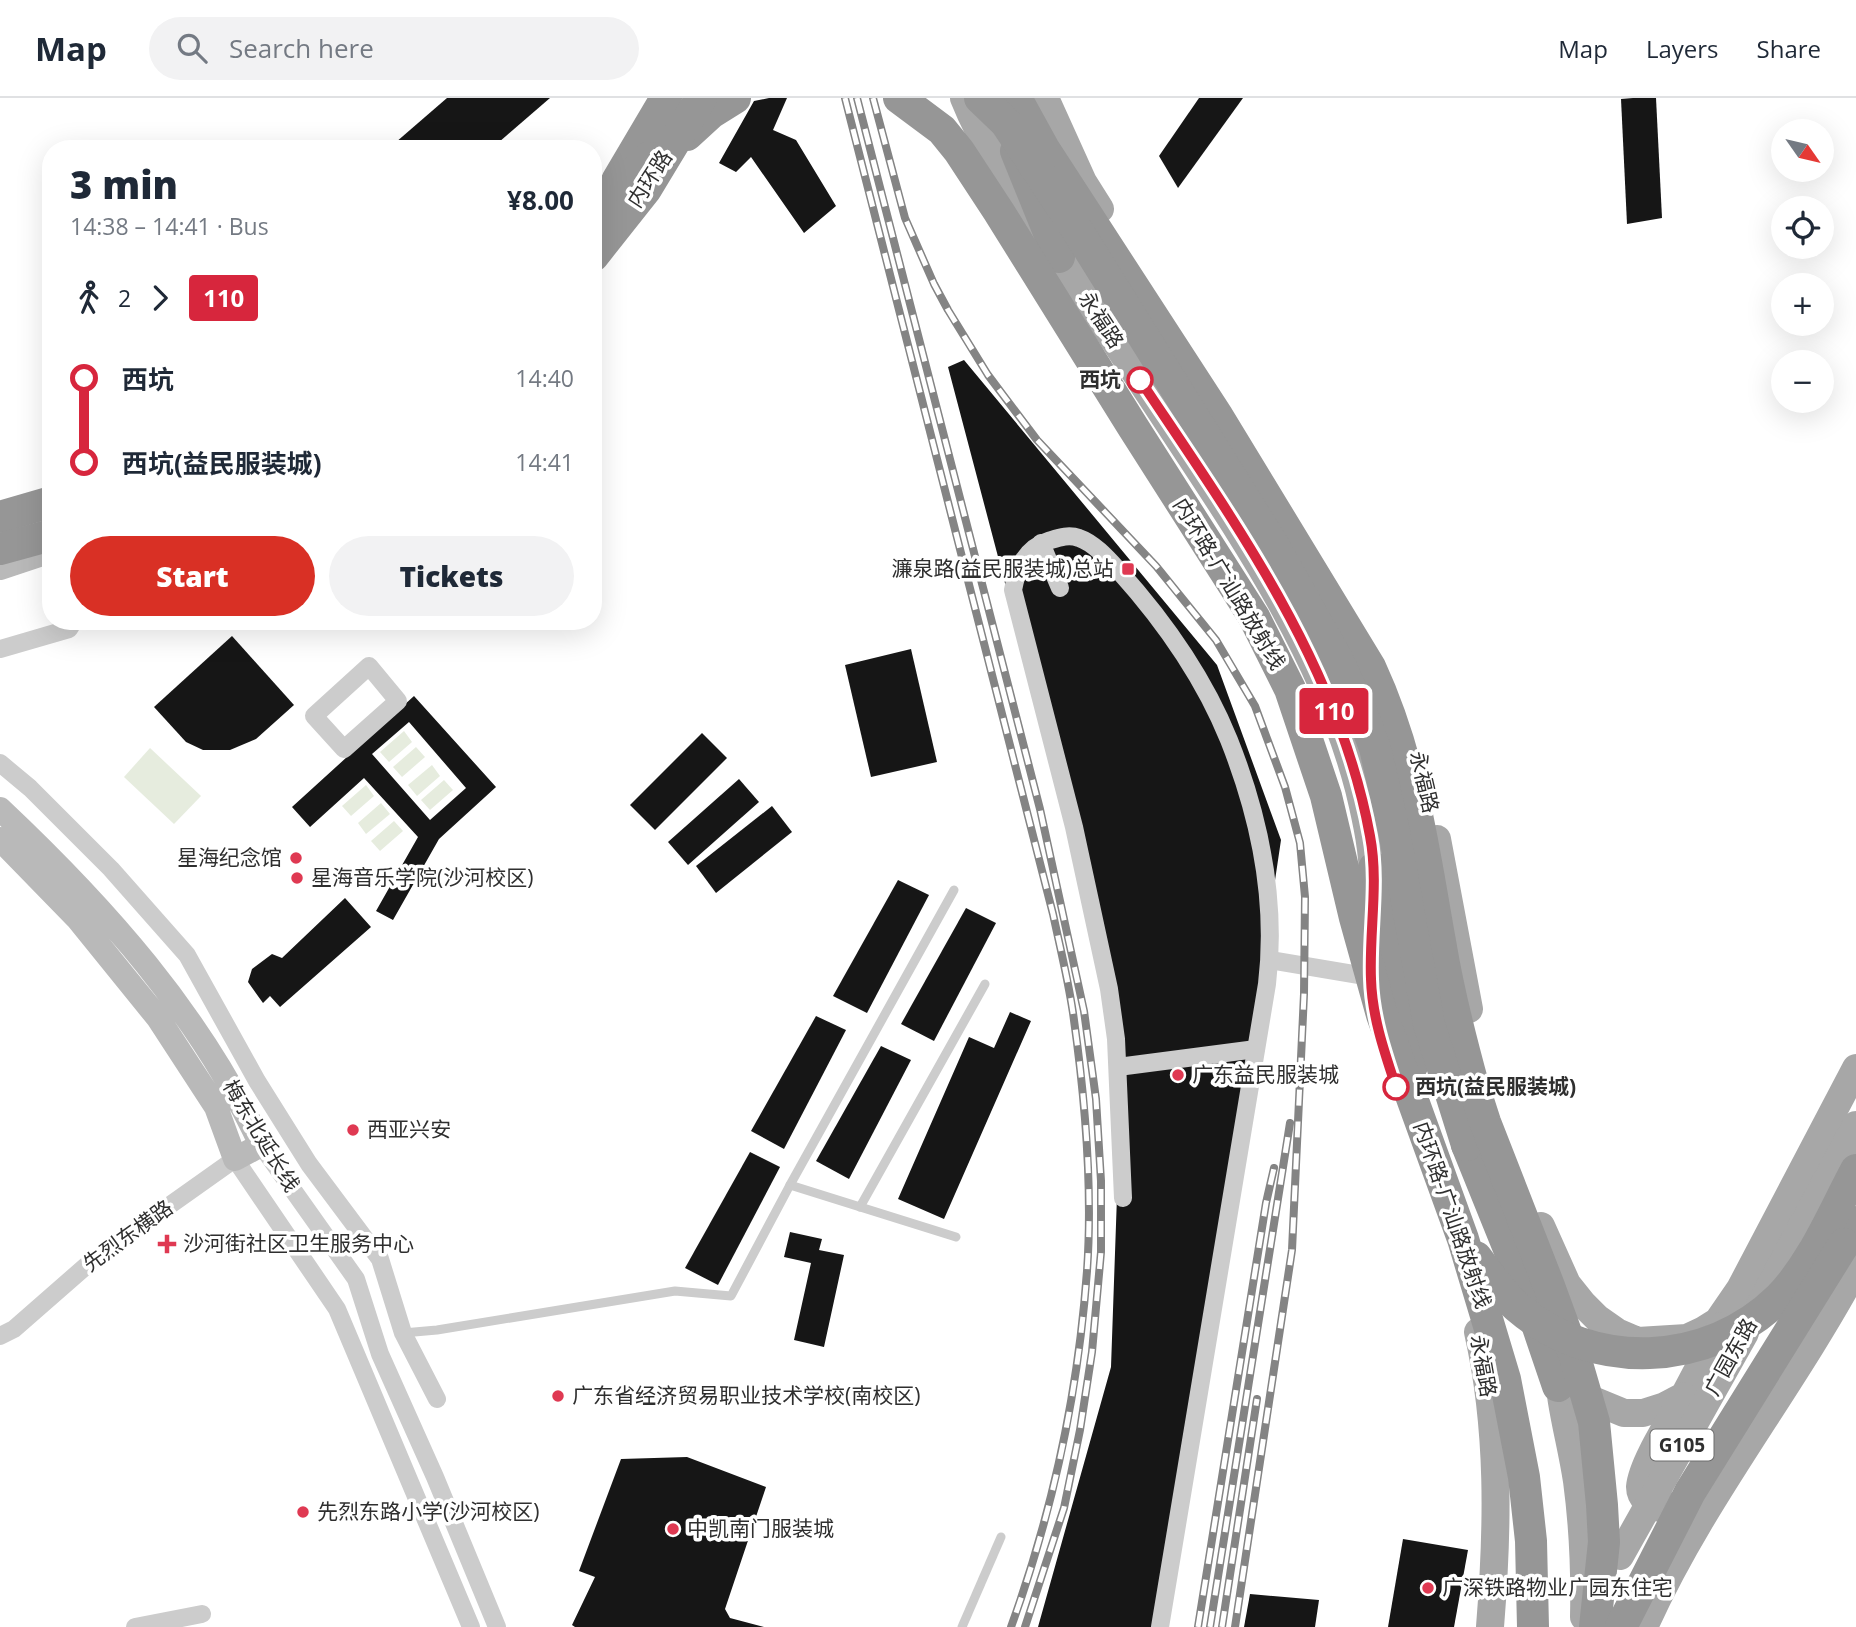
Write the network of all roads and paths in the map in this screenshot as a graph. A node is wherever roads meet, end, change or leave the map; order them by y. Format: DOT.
graph roads {
  1 [pos="666,98"];
  2 [pos="685,98"];
  3 [pos="701,98"];
  4 [pos="709,98"];
  5 [pos="735,98"];
  6 [pos="899,98"];
  7 [pos="964,98"];
  8 [pos="980,98"];
  9 [pos="995,98"];
  10 [pos="1016,98"];
  11 [pos="1045,98"];
  12 [pos="646,189"];
  13 [pos="602,201"];
  14 [pos="602,205"];
  15 [pos="602,245"];
  16 [pos="602,254"];
  17 [pos="1059,257"];
  18 [pos="42,505"];
  19 [pos="0,517"];
  20 [pos="42,542"];
  21 [pos="1041,543"];
  22 [pos="42,545"];
  23 [pos="0,551"];
  24 [pos="0,568"];
  25 [pos="1060,588"];
  26 [pos="66,630"];
  27 [pos="0,649"];
  28 [pos="398,701"];
  29 [pos="0,763"];
  30 [pos="0,809"];
  31 [pos="0,839"];
  32 [pos="1374,868"];
  33 [pos="954,890"];
  34 [pos="1270,960"];
  35 [pos="1371,977"];
  36 [pos="985,984"];
  37 [pos="1256,1049"];
  38 [pos="1118,1067"];
  39 [pos="1856,1068"];
  40 [pos="1856,1125"];
  41 [pos="261,1145"];
  42 [pos="235,1159"];
  43 [pos="1856,1170"];
  44 [pos="790,1185"];
  45 [pos="1123,1198"];
  46 [pos="860,1207"];
  47 [pos="1856,1221"];
  48 [pos="956,1237"];
  49 [pos="1463,1239"];
  50 [pos="1553,1255"];
  51 [pos="380,1259"];
  52 [pos="356,1279"];
  53 [pos="1850,1279"];
  54 [pos="1740,1289"];
  55 [pos="403,1333"];
  56 [pos="1556,1334"];
  57 [pos="0,1336"];
  58 [pos="1767,1354"];
  59 [pos="1558,1386"];
  60 [pos="1684,1396"];
  61 [pos="438,1399"];
  62 [pos="428,1462"];
  63 [pos="406,1473"];
  64 [pos="1001,1537"];
  65 [pos="1620,1556"];
  66 [pos="202,1614"];
  67 [pos="135,1627"];
  68 [pos="471,1627"];
  69 [pos="497,1627"];
  70 [pos="962,1627"];
  71 [pos="1160,1627"];
  72 [pos="1490,1627"];
  73 [pos="1518,1627"];
  74 [pos="1533,1627"];
  75 [pos="1583,1627"];
  76 [pos="1594,1627"];
  77 [pos="1621,1627"];
  78 [pos="1644,1627"];
  1 -- 13 [label="highway, 内环路, bridge"];
  2 -- 16 [label="street"];
  3 -- 12 [label="highway, 内环路, bridge"];
  4 -- 14 [label="highway, bridge"];
  5 -- 12 [label="highway, bridge"];
  6 -- 49 [label="highway, 内环路-广汕路放射线, bridge"];
  7 -- 17 [label="main road, 永福路"];
  8 -- 59 [label="highway, bridge"];
  9 -- 17 [label="highway"];
  10 -- 76 [label="highway, bridge"];
  11 -- 50 [label="main road, 永福路"];
  12 -- 15 [label="highway, 内环路, bridge"];
  17 -- 32 [label="main road, 永福路"];
  18 -- 19 [label="highway"];
  20 -- 23 [label="highway"];
  21 -- 25 [label="street"];
  21 -- 34 [label="street"];
  21 -- 38 [label="street"];
  22 -- 24 [label="street"];
  26 -- 27 [label="street"];
  28 -- 28 [label="street"];
  29 -- 51 [label="street"];
  30 -- 41 [label="street, 梅东北延长线"];
  31 -- 42 [label="street, 梅东北延长线"];
  32 -- 35 [label="main road, 永福路"];
  32 -- 73 [label="highway, bridge"];
  33 -- 44 [label="lane"];
  34 -- 35 [label="street"];
  34 -- 37 [label="street"];
  35 -- 72 [label="main road, 永福路"];
  36 -- 46 [label="lane"];
  37 -- 38 [label="street"];
  37 -- 71 [label="street"];
  38 -- 45 [label="street"];
  39 -- 54 [label="main road"];
  40 -- 65 [label="main road, 广园东路 / G105, bridge"];
  41 -- 42 [label="street, 先烈东横路"];
  41 -- 52 [label="street, 梅东北延长线"];
  42 -- 57 [label="street, 先烈东横路"];
  42 -- 63 [label="street, 梅东北延长线"];
  43 -- 56 [label="highway, bridge"];
  44 -- 46 [label="lane"];
  44 -- 55 [label="lane"];
  46 -- 48 [label="lane"];
  47 -- 58 [label="main road"];
  47 -- 77 [label="highway, bridge"];
  49 -- 56 [label="highway, bridge"];
  49 -- 74 [label="highway, 内环路-广汕路放射线, bridge"];
  50 -- 54 [label="main road, 永福路"];
  50 -- 56 [label="main road"];
  51 -- 52 [label="street"];
  51 -- 55 [label="street"];
  52 -- 62 [label="street, 梅东北延长线"];
  53 -- 58 [label="main road"];
  53 -- 78 [label="main road"];
  54 -- 60 [label="main road"];
  55 -- 61 [label="street"];
  56 -- 59 [label="main road"];
  58 -- 60 [label="main road"];
  59 -- 60 [label="main road"];
  59 -- 75 [label="main road"];
  62 -- 63 [label="street"];
  62 -- 69 [label="street, 梅东北延长线"];
  63 -- 68 [label="street, 梅东北延长线"];
  64 -- 70 [label="lane"];
  65 -- 75 [label="highway, bridge"];
  65 -- 76 [label="main road, 广园东路, bridge"];
  66 -- 67 [label="street"];
}
